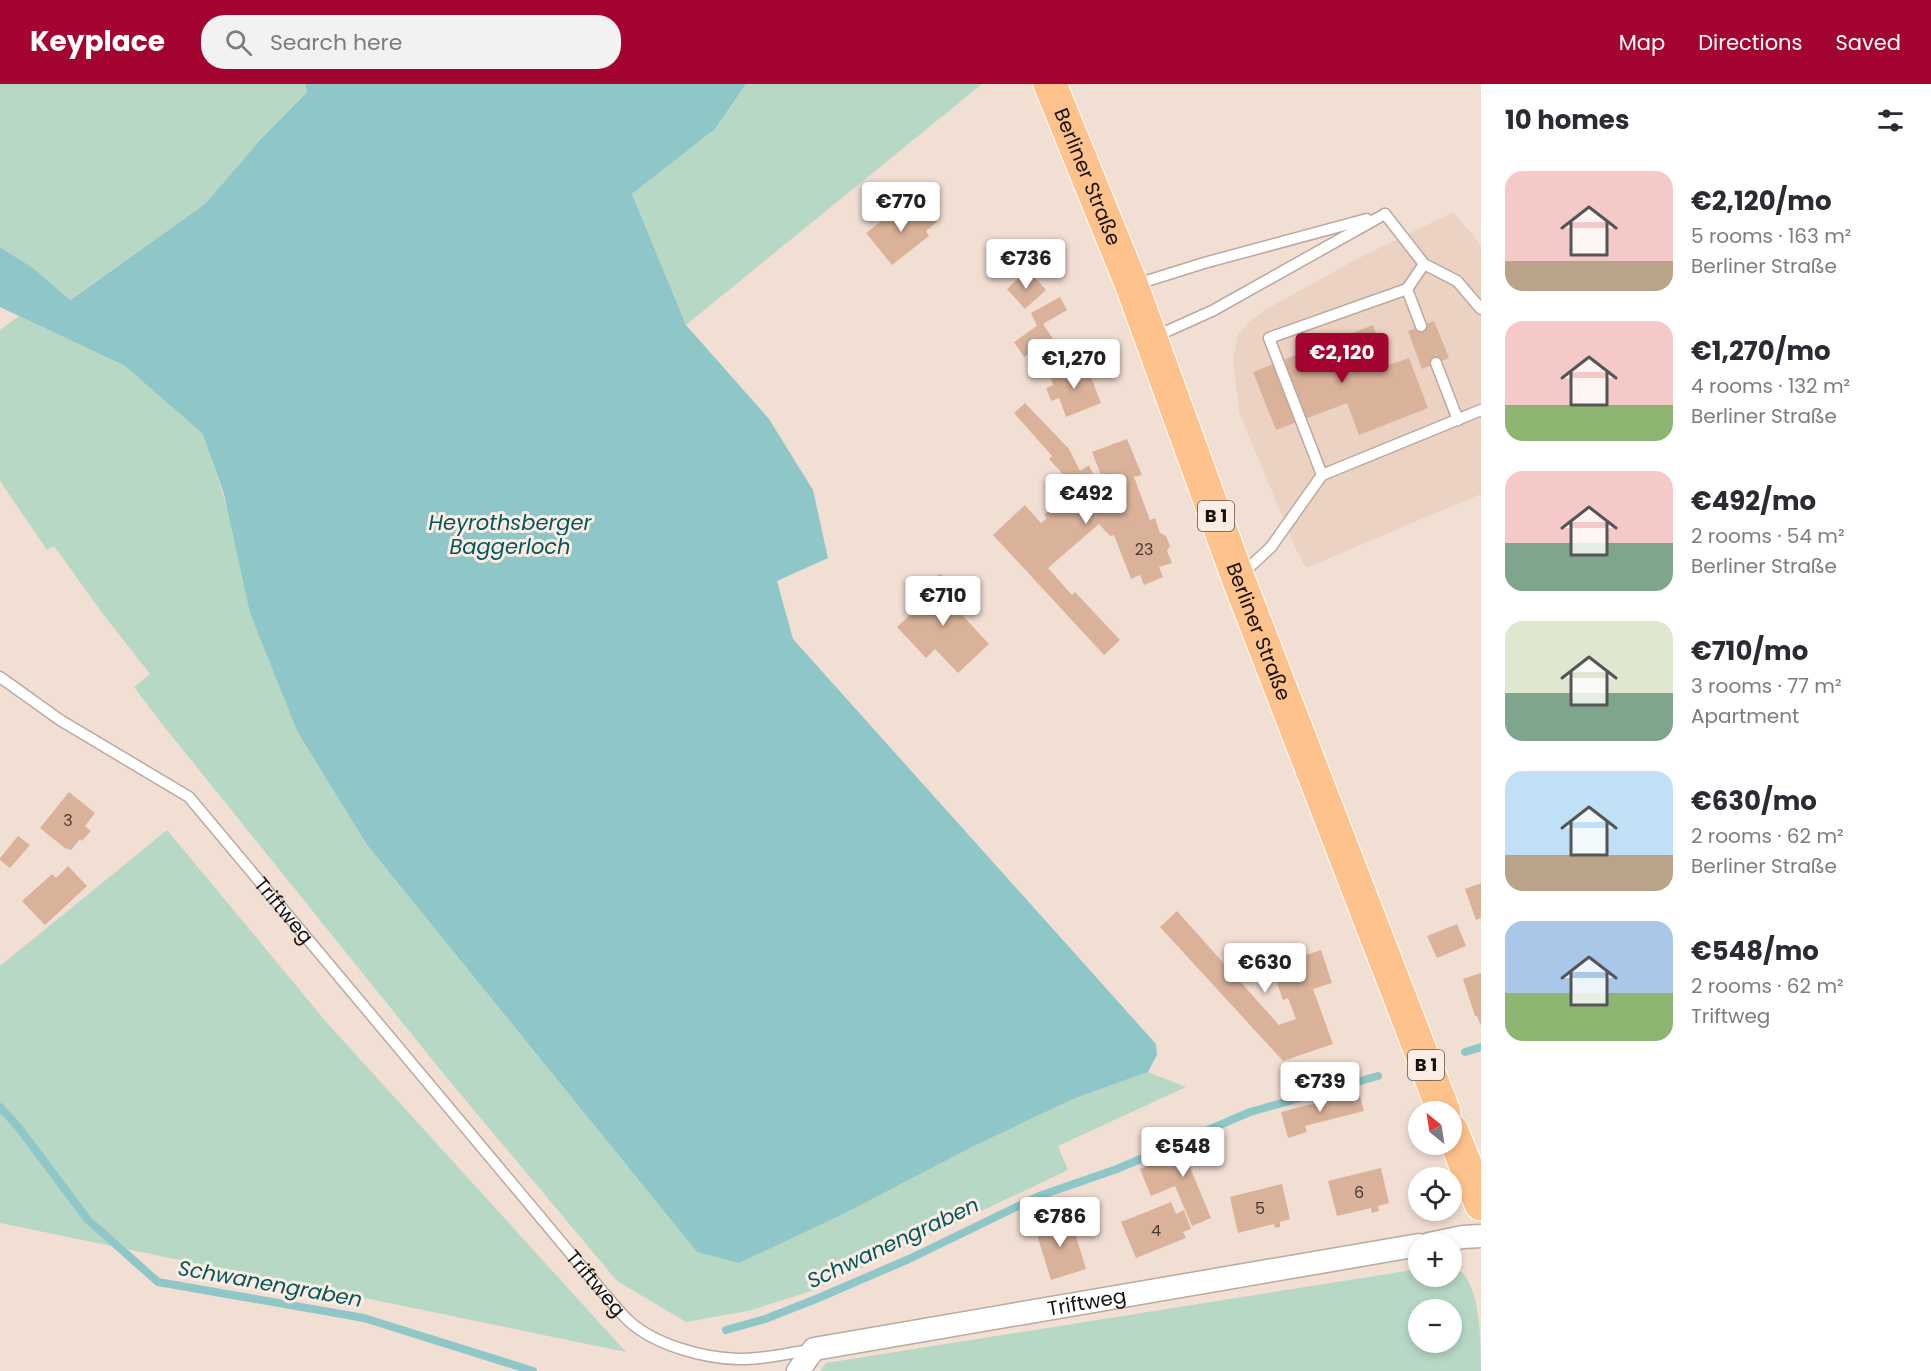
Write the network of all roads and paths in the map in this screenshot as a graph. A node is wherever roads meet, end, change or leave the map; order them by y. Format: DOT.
graph roads {
  1 [pos="1050,84"];
  2 [pos="1384,214"];
  3 [pos="1424,264"];
  4 [pos="1132,286"];
  5 [pos="1407,289"];
  6 [pos="1481,309"];
  7 [pos="1421,326"];
  8 [pos="1151,338"];
  9 [pos="1436,363"];
  10 [pos="1481,410"];
  11 [pos="1458,420"];
  12 [pos="1322,475"];
  13 [pos="1238,578"];
  14 [pos="0,677"];
  15 [pos="1440,1101"];
  16 [pos="1462,1155"];
  17 [pos="1481,1204"];
  18 [pos="1481,1236"];
  19 [pos="1462,1239"];
  20 [pos="1408,1247"];
  21 [pos="814,1349"];
  22 [pos="798,1371"];
  1 -- 4 [label="main road, Berliner Straße / B 1"];
  2 -- 3 [label="lane"];
  2 -- 4 [label="lane"];
  2 -- 8 [label="lane"];
  3 -- 5 [label="lane"];
  3 -- 6 [label="lane"];
  4 -- 8 [label="main road, Berliner Straße / B 1"];
  5 -- 7 [label="lane"];
  5 -- 12 [label="lane"];
  8 -- 13 [label="main road, Berliner Straße / B 1"];
  9 -- 11 [label="lane"];
  10 -- 11 [label="lane"];
  11 -- 12 [label="lane"];
  12 -- 13 [label="lane"];
  13 -- 15 [label="main road, Berliner Straße / B 1"];
  14 -- 21 [label="lane, Triftweg"];
  16 -- 17 [label="main road"];
  18 -- 19 [label="street"];
  20 -- 21 [label="street, Triftweg"];
  21 -- 22 [label="street"];
}
